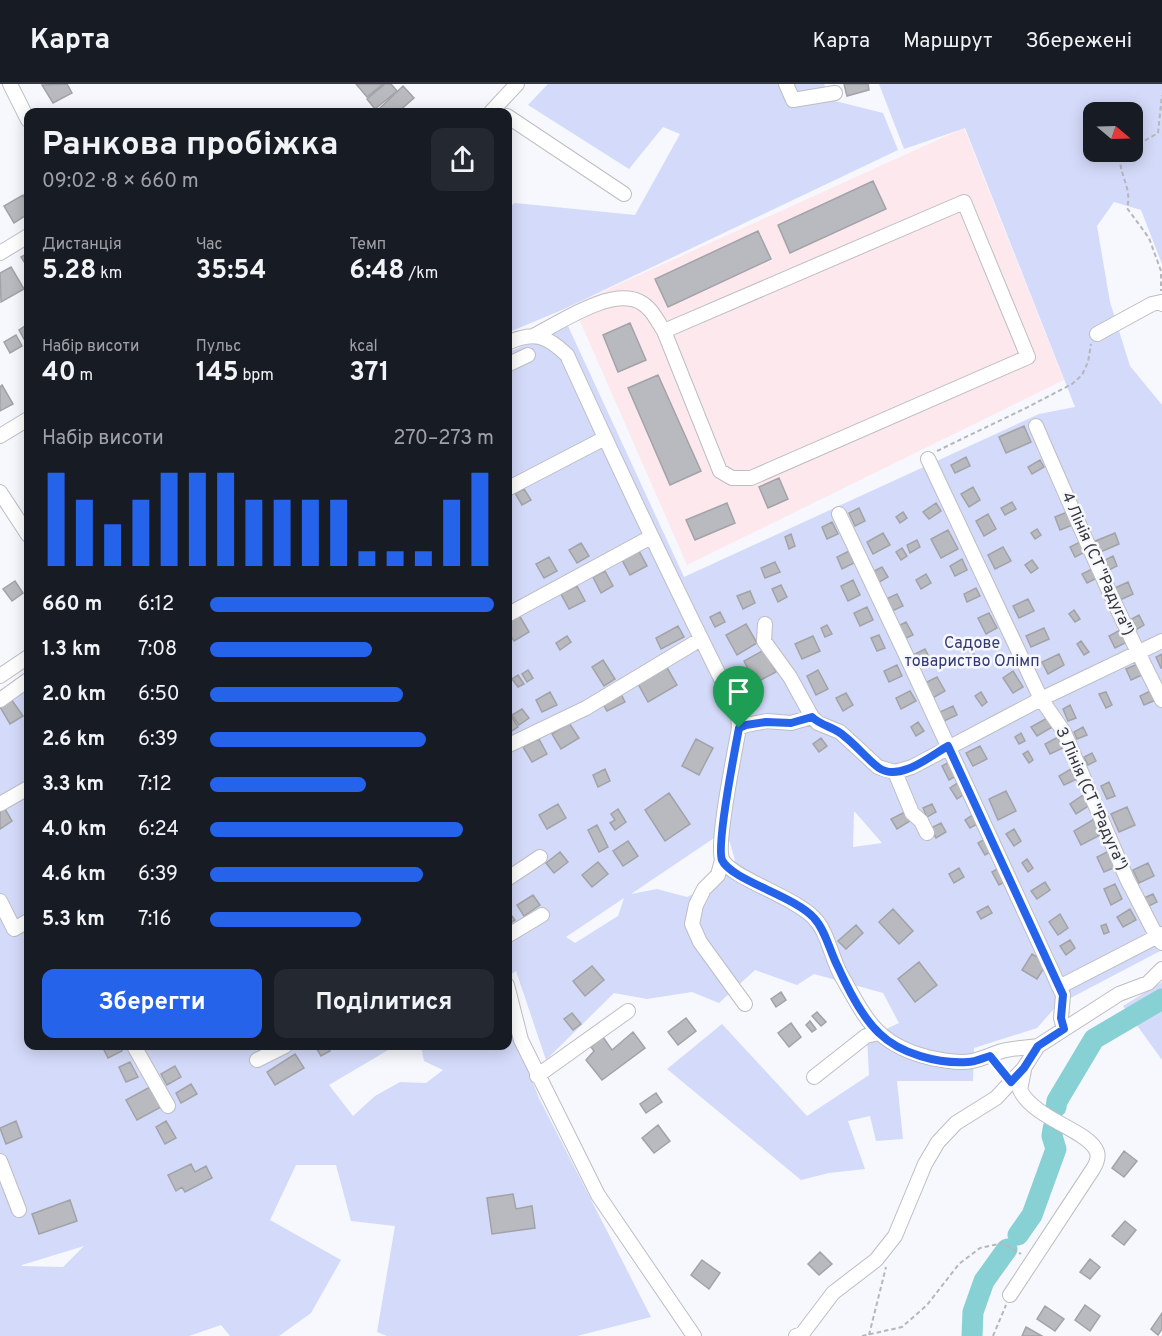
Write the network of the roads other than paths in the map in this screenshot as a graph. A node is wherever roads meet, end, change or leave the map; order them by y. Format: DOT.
graph roads {
  1 [pos="10,84"];
  2 [pos="517,84"];
  3 [pos="786,84"];
  4 [pos="835,93"];
  5 [pos="502,108"];
  6 [pos="24,112"];
  7 [pos="512,121"];
  8 [pos="624,195"];
  9 [pos="24,238"];
  10 [pos="0,253"];
  11 [pos="1162,303"];
  12 [pos="664,331"];
  13 [pos="1097,334"];
  14 [pos="535,335"];
  15 [pos="512,341"];
  16 [pos="528,355"];
  17 [pos="512,363"];
  18 [pos="24,421"];
  19 [pos="1036,426"];
  20 [pos="0,436"];
  21 [pos="605,438"];
  22 [pos="932,455"];
  23 [pos="512,486"];
  24 [pos="0,492"];
  25 [pos="839,514"];
  26 [pos="24,529"];
  27 [pos="651,537"];
  28 [pos="512,612"];
  29 [pos="765,624"];
  30 [pos="702,639"];
  31 [pos="1162,641"];
  32 [pos="1137,652"];
  33 [pos="24,660"];
  34 [pos="0,676"];
  35 [pos="24,683"];
  36 [pos="1041,699"];
  37 [pos="0,700"];
  38 [pos="1162,700"];
  39 [pos="812,717"];
  40 [pos="739,728"];
  41 [pos="512,744"];
  42 [pos="948,746"];
  43 [pos="895,772"];
  44 [pos="24,790"];
  45 [pos="0,804"];
  46 [pos="927,833"];
  47 [pos="540,857"];
  48 [pos="722,860"];
  49 [pos="512,876"];
  50 [pos="0,900"];
  51 [pos="542,915"];
  52 [pos="24,923"];
  53 [pos="512,933"];
  54 [pos="1160,938"];
  55 [pos="1162,969"];
  56 [pos="1059,987"];
  57 [pos="745,1004"];
  58 [pos="512,1007"];
  59 [pos="628,1011"];
  60 [pos="1064,1029"];
  61 [pos="878,1033"];
  62 [pos="1038,1046"];
  63 [pos="136,1050"];
  64 [pos="277,1050"];
  65 [pos="257,1060"];
  66 [pos="1024,1068"];
  67 [pos="537,1076"];
  68 [pos="814,1077"];
  69 [pos="168,1106"];
  70 [pos="0,1161"];
  71 [pos="19,1210"];
  72 [pos="1010,1295"];
  73 [pos="694,1336"];
  74 [pos="796,1336"];
  1 -- 6 [label="street"];
  2 -- 5 [label="street"];
  3 -- 4 [label="street"];
  7 -- 8 [label="street"];
  9 -- 10 [label="street"];
  11 -- 13 [label="street"];
  12 -- 12 [label="street"];
  12 -- 14 [label="street"];
  14 -- 15 [label="street"];
  14 -- 21 [label="street"];
  16 -- 17 [label="street"];
  18 -- 20 [label="street"];
  19 -- 32 [label="street, 4 Лінія (СТ \"Радуга\")"];
  21 -- 23 [label="street"];
  21 -- 27 [label="street"];
  22 -- 36 [label="street, З Лінія (СТ \"Радуга\")"];
  24 -- 26 [label="street"];
  25 -- 42 [label="street"];
  27 -- 28 [label="street"];
  27 -- 30 [label="street"];
  29 -- 39 [label="street"];
  30 -- 40 [label="street"];
  30 -- 41 [label="street"];
  31 -- 32 [label="street"];
  32 -- 36 [label="street"];
  32 -- 38 [label="street, 4 Лінія (СТ \"Радуга\")"];
  33 -- 34 [label="street"];
  35 -- 37 [label="street"];
  36 -- 42 [label="street"];
  36 -- 54 [label="street, З Лінія (СТ \"Радуга\")"];
  39 -- 40 [label="street"];
  39 -- 43 [label="street"];
  40 -- 48 [label="street"];
  42 -- 43 [label="street"];
  42 -- 56 [label="street"];
  43 -- 46 [label="street"];
  44 -- 45 [label="street"];
  47 -- 49 [label="street"];
  48 -- 57 [label="street"];
  48 -- 61 [label="street"];
  50 -- 52 [label="street"];
  51 -- 53 [label="street"];
  54 -- 56 [label="street"];
  55 -- 60 [label="street"];
  56 -- 60 [label="street"];
  58 -- 67 [label="street"];
  59 -- 67 [label="street"];
  60 -- 62 [label="street"];
  61 -- 62 [label="street"];
  61 -- 68 [label="street"];
  62 -- 66 [label="street"];
  63 -- 69 [label="street"];
  64 -- 65 [label="street"];
  66 -- 72 [label="street"];
  66 -- 74 [label="street"];
  67 -- 73 [label="street"];
  70 -- 71 [label="street"];
}
